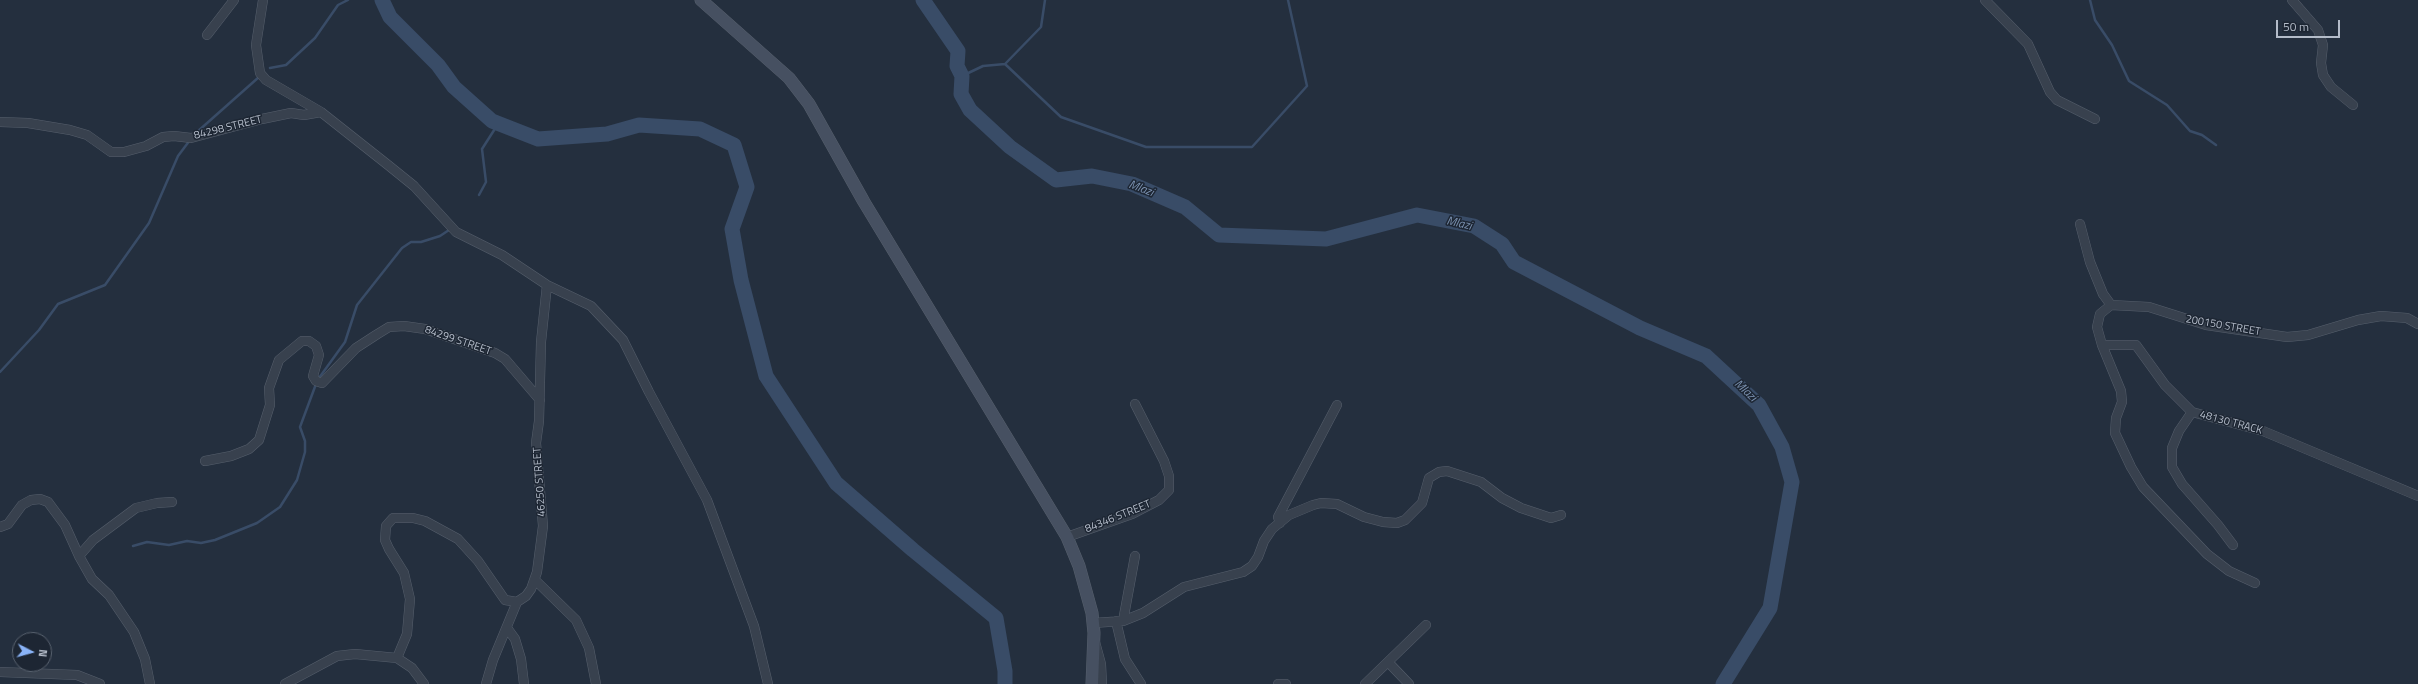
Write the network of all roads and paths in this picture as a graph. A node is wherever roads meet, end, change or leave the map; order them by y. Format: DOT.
graph roads {
  1 [pos="234,0"];
  2 [pos="263,0"];
  3 [pos="701,0"];
  4 [pos="1985,0"];
  5 [pos="2292,0"];
  6 [pos="207,35"];
  7 [pos="2353,105"];
  8 [pos="321,112"];
  9 [pos="2095,119"];
  10 [pos="0,122"];
  11 [pos="2080,224"];
  12 [pos="547,285"];
  13 [pos="2111,305"];
  14 [pos="2418,324"];
  15 [pos="2102,345"];
  16 [pos="540,400"];
  17 [pos="1135,404"];
  18 [pos="1337,405"];
  19 [pos="2192,412"];
  20 [pos="205,461"];
  21 [pos="2418,496"];
  22 [pos="172,502"];
  23 [pos="1561,515"];
  24 [pos="1280,523"];
  25 [pos="0,527"];
  26 [pos="1067,537"];
  27 [pos="2233,545"];
  28 [pos="79,556"];
  29 [pos="1135,556"];
  30 [pos="535,580"];
  31 [pos="2255,583"];
  32 [pos="516,602"];
  33 [pos="1116,621"];
  34 [pos="1426,625"];
  35 [pos="506,628"];
  36 [pos="1093,628"];
  37 [pos="396,658"];
  38 [pos="1388,662"];
  39 [pos="0,672"];
  40 [pos="100,684"];
  41 [pos="150,684"];
  42 [pos="285,684"];
  43 [pos="424,684"];
  44 [pos="486,684"];
  45 [pos="524,684"];
  46 [pos="596,684"];
  47 [pos="768,684"];
  48 [pos="1092,684"];
  49 [pos="1102,684"];
  50 [pos="1141,684"];
  51 [pos="1278,684"];
  52 [pos="1286,684"];
  53 [pos="1365,684"];
  54 [pos="1409,684"];
  1 -- 6 [label="street"];
  2 -- 8 [label="street"];
  3 -- 26 [label="street"];
  4 -- 9 [label="street"];
  5 -- 7 [label="street"];
  8 -- 10 [label="street, 84298 STREET"];
  8 -- 12 [label="street"];
  11 -- 13 [label="street"];
  12 -- 16 [label="street, 46250 STREET"];
  12 -- 47 [label="street"];
  13 -- 14 [label="street, 200150 STREET"];
  13 -- 15 [label="street"];
  15 -- 19 [label="street"];
  15 -- 31 [label="street"];
  16 -- 20 [label="street, 84299 STREET"];
  16 -- 30 [label="street, 46250 STREET"];
  17 -- 26 [label="street, 84346 STREET"];
  18 -- 24 [label="street"];
  19 -- 21 [label="street, 48130 TRACK"];
  19 -- 27 [label="street, 48130 TRACK"];
  22 -- 28 [label="street"];
  23 -- 24 [label="street"];
  24 -- 33 [label="street"];
  25 -- 28 [label="street"];
  26 -- 36 [label="street"];
  28 -- 41 [label="street"];
  29 -- 33 [label="street"];
  30 -- 32 [label="street, 46250 STREET"];
  30 -- 46 [label="street"];
  32 -- 35 [label="street"];
  32 -- 37 [label="street"];
  33 -- 36 [label="street"];
  33 -- 50 [label="street"];
  34 -- 38 [label="street"];
  35 -- 44 [label="street"];
  35 -- 45 [label="street"];
  36 -- 48 [label="street"];
  36 -- 49 [label="street"];
  37 -- 42 [label="street"];
  37 -- 43 [label="street"];
  38 -- 53 [label="street"];
  38 -- 54 [label="street"];
  39 -- 40 [label="street"];
  51 -- 52 [label="street"];
}
